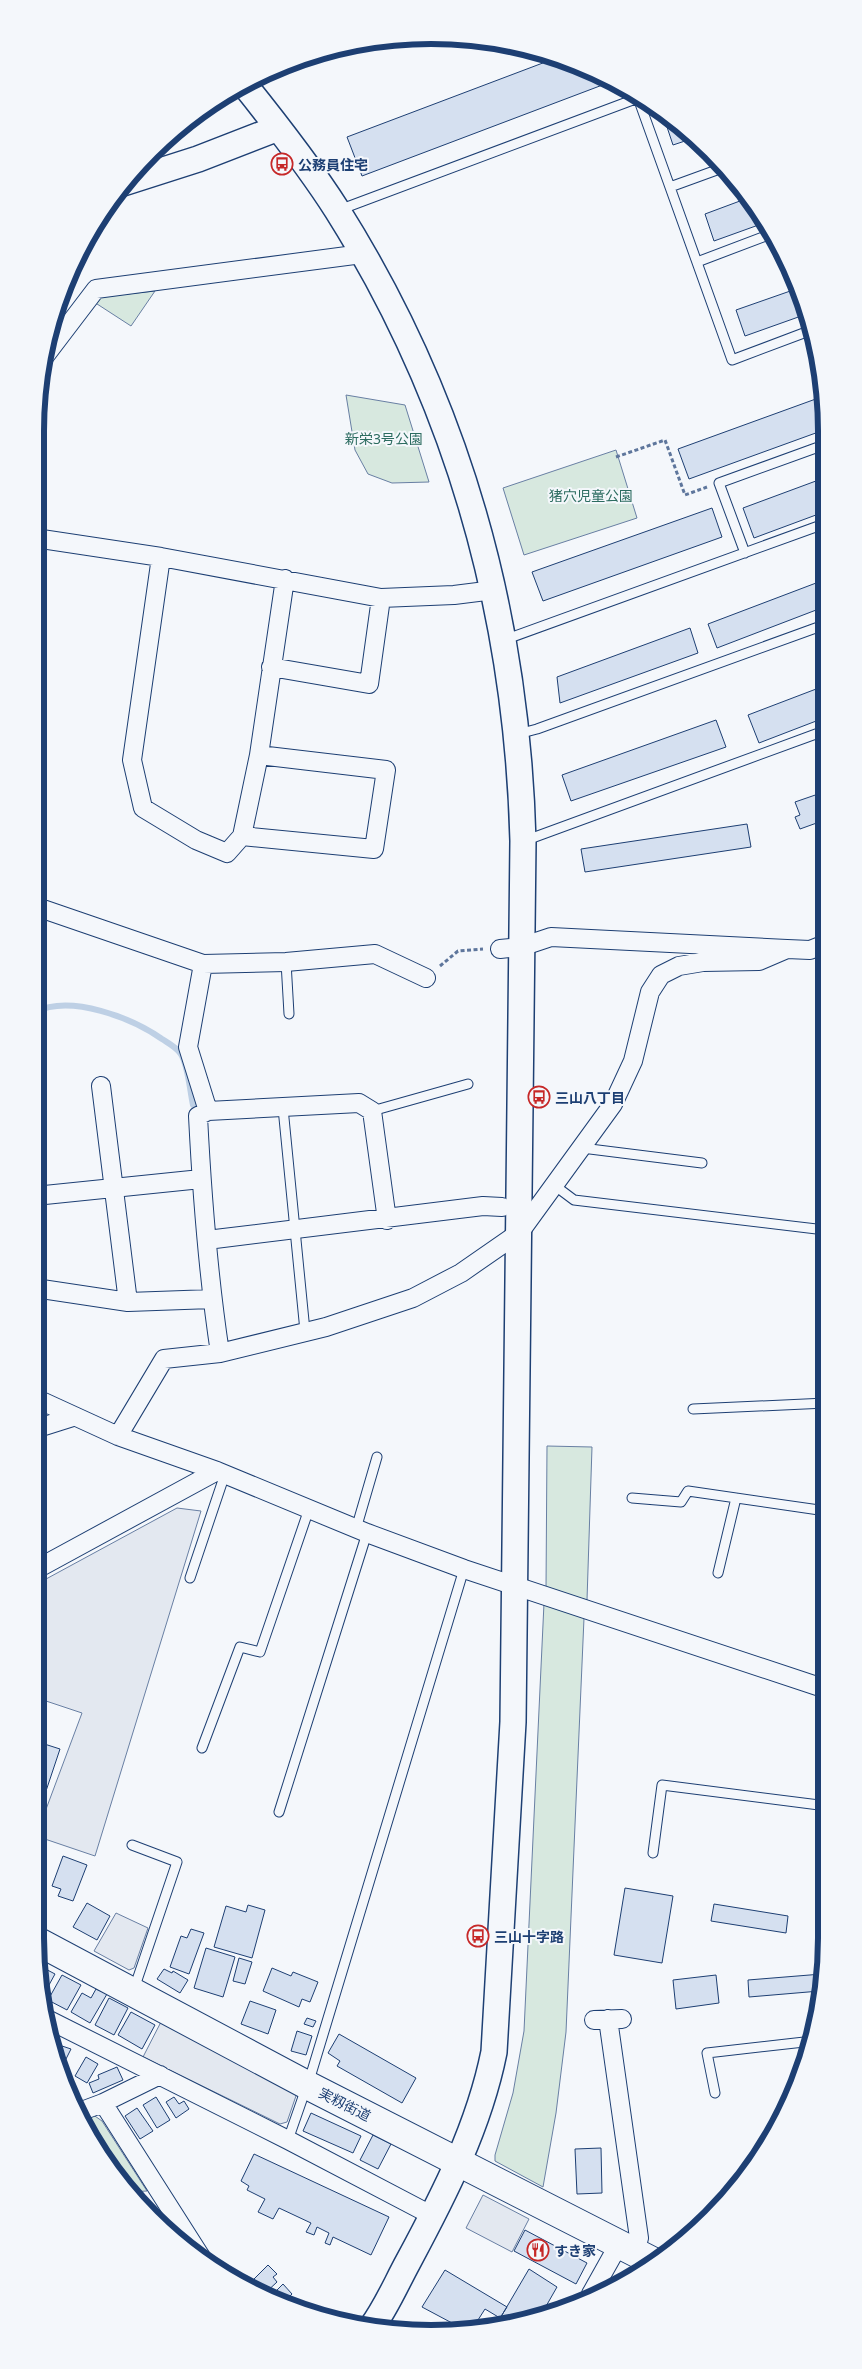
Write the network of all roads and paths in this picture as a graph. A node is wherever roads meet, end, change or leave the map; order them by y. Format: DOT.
graph roads {
  1 [pos="248,90"];
  2 [pos="630,99"];
  3 [pos="642,106"];
  4 [pos="278,128"];
  5 [pos="717,170"];
  6 [pos="138,178"];
  7 [pos="670,187"];
  8 [pos="337,210"];
  9 [pos="765,236"];
  10 [pos="362,254"];
  11 [pos="697,262"];
  12 [pos="805,332"];
  13 [pos="54,345"];
  14 [pos="818,447"];
  15 [pos="616,457"];
  16 [pos="719,483"];
  17 [pos="818,526"];
  18 [pos="44,539"];
  19 [pos="745,553"];
  20 [pos="161,557"];
  21 [pos="285,579"];
  22 [pos="494,590"];
  23 [pos="381,598"];
  24 [pos="818,627"];
  25 [pos="504,640"];
  26 [pos="271,666"];
  27 [pos="818,733"];
  28 [pos="516,734"];
  29 [pos="259,756"];
  30 [pos="242,836"];
  31 [pos="523,841"];
  32 [pos="44,914"];
  33 [pos="818,947"];
  34 [pos="511,948"];
  35 [pos="787,949"];
  36 [pos="286,962"];
  37 [pos="203,964"];
  38 [pos="426,978"];
  39 [pos="288,1014"];
  40 [pos="468,1084"];
  41 [pos="101,1086"];
  42 [pos="283,1108"];
  43 [pos="208,1111"];
  44 [pos="372,1111"];
  45 [pos="582,1148"];
  46 [pos="702,1164"];
  47 [pos="201,1179"];
  48 [pos="554,1185"];
  49 [pos="113,1187"];
  50 [pos="44,1195"];
  51 [pos="502,1207"];
  52 [pos="387,1220"];
  53 [pos="818,1229"];
  54 [pos="296,1230"];
  55 [pos="520,1232"];
  56 [pos="206,1240"];
  57 [pos="44,1285"];
  58 [pos="212,1299"];
  59 [pos="128,1302"];
  60 [pos="305,1331"];
  61 [pos="220,1353"];
  62 [pos="44,1401"];
  63 [pos="818,1403"];
  64 [pos="693,1409"];
  65 [pos="73,1416"];
  66 [pos="44,1426"];
  67 [pos="118,1436"];
  68 [pos="377,1457"];
  69 [pos="221,1473"];
  70 [pos="632,1498"];
  71 [pos="736,1498"];
  72 [pos="309,1509"];
  73 [pos="818,1510"];
  74 [pos="362,1531"];
  75 [pos="44,1565"];
  76 [pos="464,1569"];
  77 [pos="718,1573"];
  78 [pos="190,1578"];
  79 [pos="516,1587"];
  80 [pos="818,1686"];
  81 [pos="202,1748"];
  82 [pos="818,1805"];
  83 [pos="279,1812"];
  84 [pos="132,1845"];
  85 [pos="653,1853"];
  86 [pos="44,1945"];
  87 [pos="134,1992"];
  88 [pos="608,2019"];
  89 [pos="53,2022"];
  90 [pos="804,2041"];
  91 [pos="160,2075"];
  92 [pos="307,2085"];
  93 [pos="715,2093"];
  94 [pos="103,2103"];
  95 [pos="85,2110"];
  96 [pos="288,2140"];
  97 [pos="458,2162"];
  98 [pos="433,2216"];
  99 [pos="190,2241"];
  100 [pos="637,2253"];
  101 [pos="600,2286"];
  102 [pos="375,2321"];
  1 -- 4 [label="street"];
  2 -- 8 [label="lane"];
  3 -- 7 [label="lane"];
  4 -- 6 [label="street"];
  4 -- 8 [label="street"];
  5 -- 7 [label="lane"];
  7 -- 11 [label="lane"];
  8 -- 10 [label="street"];
  9 -- 11 [label="lane"];
  10 -- 13 [label="street"];
  10 -- 22 [label="street"];
  11 -- 12 [label="lane"];
  14 -- 16 [label="lane"];
  15 -- 16 [label="path"];
  16 -- 19 [label="lane"];
  17 -- 19 [label="lane"];
  18 -- 20 [label="street"];
  19 -- 25 [label="lane"];
  20 -- 21 [label="street"];
  20 -- 30 [label="street"];
  21 -- 23 [label="street"];
  21 -- 26 [label="street"];
  22 -- 23 [label="street"];
  22 -- 25 [label="street"];
  23 -- 26 [label="street"];
  24 -- 28 [label="lane"];
  25 -- 28 [label="street"];
  26 -- 29 [label="street"];
  27 -- 31 [label="lane"];
  28 -- 31 [label="street"];
  29 -- 30 [label="street"];
  29 -- 30 [label="street"];
  31 -- 34 [label="street"];
  32 -- 37 [label="street"];
  33 -- 35 [label="street"];
  34 -- 35 [label="street"];
  34 -- 38 [label="path"];
  34 -- 55 [label="street"];
  35 -- 45 [label="street"];
  36 -- 37 [label="street"];
  36 -- 38 [label="street"];
  36 -- 39 [label="lane"];
  37 -- 43 [label="street"];
  40 -- 44 [label="lane"];
  41 -- 49 [label="street"];
  42 -- 43 [label="street"];
  42 -- 44 [label="street"];
  42 -- 54 [label="lane"];
  43 -- 47 [label="street"];
  44 -- 52 [label="street"];
  45 -- 46 [label="lane"];
  45 -- 48 [label="street"];
  47 -- 49 [label="street"];
  47 -- 56 [label="street"];
  48 -- 53 [label="lane"];
  48 -- 55 [label="street"];
  49 -- 50 [label="street"];
  49 -- 59 [label="street"];
  51 -- 52 [label="street"];
  52 -- 54 [label="street"];
  54 -- 56 [label="street"];
  54 -- 60 [label="lane"];
  55 -- 60 [label="street"];
  55 -- 79 [label="street"];
  56 -- 58 [label="street"];
  57 -- 59 [label="street"];
  58 -- 59 [label="street"];
  58 -- 61 [label="street"];
  60 -- 61 [label="street"];
  61 -- 67 [label="street"];
  62 -- 65 [label="street"];
  63 -- 64 [label="lane"];
  65 -- 66 [label="street"];
  65 -- 67 [label="street"];
  67 -- 69 [label="street"];
  68 -- 74 [label="lane"];
  69 -- 72 [label="street"];
  69 -- 75 [label="street"];
  69 -- 78 [label="lane"];
  70 -- 71 [label="lane"];
  71 -- 73 [label="lane"];
  71 -- 77 [label="lane"];
  72 -- 74 [label="street"];
  72 -- 81 [label="lane"];
  74 -- 76 [label="street"];
  74 -- 83 [label="lane"];
  76 -- 79 [label="street"];
  76 -- 92 [label="lane"];
  79 -- 80 [label="street"];
  79 -- 97 [label="street"];
  82 -- 85 [label="lane"];
  84 -- 87 [label="lane"];
  86 -- 87 [label="main road, 実籾街道"];
  87 -- 92 [label="main road, 実籾街道"];
  88 -- 100 [label="street"];
  89 -- 91 [label="street"];
  90 -- 93 [label="lane"];
  91 -- 94 [label="street"];
  91 -- 96 [label="street"];
  92 -- 96 [label="lane"];
  92 -- 97 [label="main road, 実籾街道"];
  94 -- 95 [label="street"];
  94 -- 99 [label="street"];
  96 -- 98 [label="street"];
  97 -- 98 [label="street"];
  97 -- 100 [label="main road, 実籾街道"];
  98 -- 102 [label="street"];
  100 -- 101 [label="street"];
}
